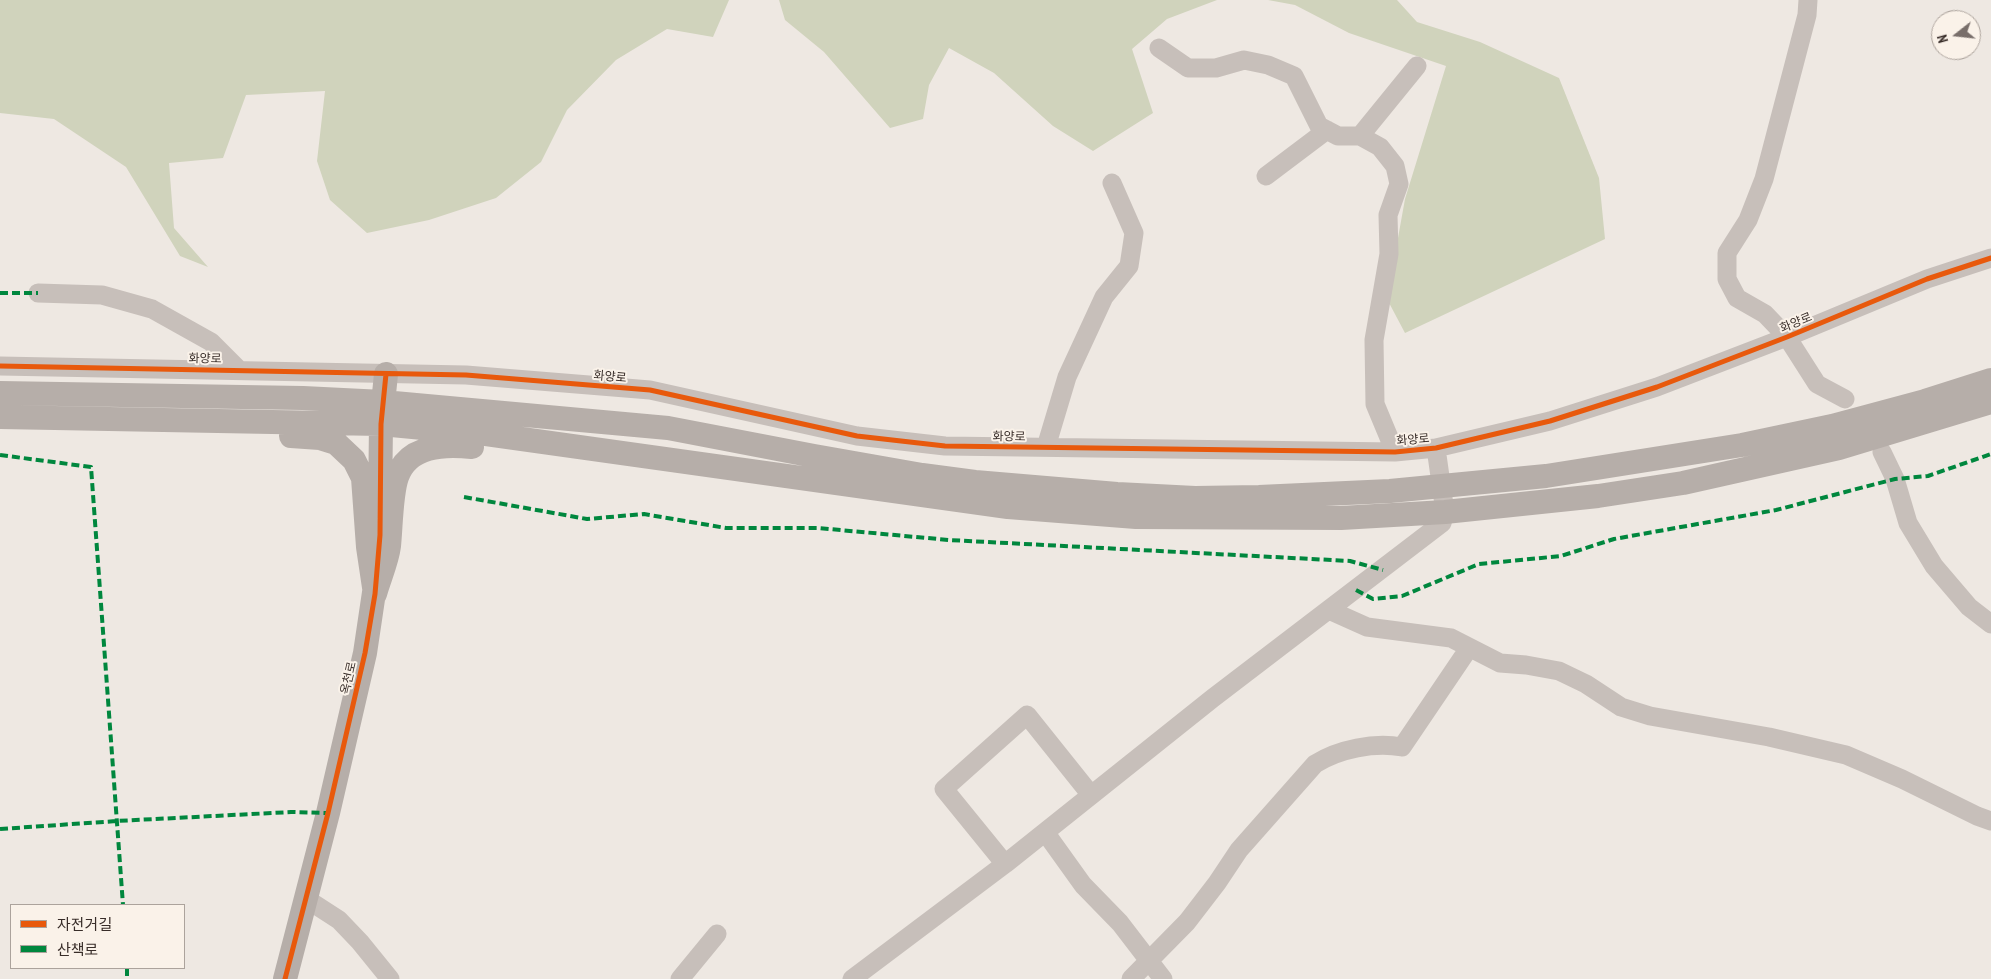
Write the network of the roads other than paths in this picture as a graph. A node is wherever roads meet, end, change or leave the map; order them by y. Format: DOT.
graph roads {
  1 [pos="1808,0"];
  2 [pos="1160,48"];
  3 [pos="1416,66"];
  4 [pos="1327,130"];
  5 [pos="1360,136"];
  6 [pos="1266,176"];
  7 [pos="1112,182"];
  8 [pos="1991,258"];
  9 [pos="38,293"];
  10 [pos="1788,337"];
  11 [pos="0,366"];
  12 [pos="238,369"];
  13 [pos="386,374"];
  14 [pos="1991,380"];
  15 [pos="0,393"];
  16 [pos="1845,399"];
  17 [pos="1991,402"];
  18 [pos="382,413"];
  19 [pos="0,417"];
  20 [pos="96,418"];
  21 [pos="1046,447"];
  22 [pos="1436,448"];
  23 [pos="1395,452"];
  24 [pos="1882,452"];
  25 [pos="619,453"];
  26 [pos="1442,486"];
  27 [pos="1445,512"];
  28 [pos="375,594"];
  29 [pos="1329,610"];
  30 [pos="1991,624"];
  31 [pos="1469,648"];
  32 [pos="1091,795"];
  33 [pos="1991,821"];
  34 [pos="1045,832"];
  35 [pos="1004,864"];
  36 [pos="305,898"];
  37 [pos="717,934"];
  38 [pos="1148,960"];
  39 [pos="874,973"];
  40 [pos="285,979"];
  41 [pos="390,979"];
  42 [pos="680,979"];
  43 [pos="852,979"];
  44 [pos="1131,979"];
  45 [pos="1163,979"];
  1 -- 10 [label="street"];
  2 -- 4 [label="street"];
  3 -- 5 [label="street"];
  4 -- 5 [label="street"];
  4 -- 6 [label="street"];
  5 -- 23 [label="street"];
  7 -- 21 [label="street"];
  8 -- 10 [label="street, 화양로"];
  9 -- 12 [label="street"];
  10 -- 16 [label="street"];
  10 -- 22 [label="street, 화양로"];
  11 -- 12 [label="street, 화양로"];
  12 -- 13 [label="street, 화양로"];
  13 -- 18 [label="main road, 옥천로"];
  13 -- 21 [label="street, 화양로"];
  14 -- 26 [label="main road"];
  15 -- 18 [label="main road"];
  17 -- 27 [label="main road"];
  18 -- 20 [label="main road"];
  18 -- 25 [label="main road"];
  18 -- 26 [label="main road"];
  18 -- 28 [label="main road, 옥천로"];
  19 -- 20 [label="main road"];
  20 -- 28 [label="main road"];
  21 -- 23 [label="street, 화양로"];
  22 -- 23 [label="street, 화양로"];
  22 -- 26 [label="street"];
  24 -- 30 [label="street"];
  25 -- 27 [label="main road"];
  25 -- 28 [label="main road"];
  26 -- 27 [label="street"];
  27 -- 29 [label="street"];
  28 -- 36 [label="main road, 옥천로"];
  29 -- 31 [label="street"];
  29 -- 32 [label="street"];
  31 -- 33 [label="street"];
  31 -- 38 [label="street"];
  32 -- 34 [label="street"];
  32 -- 35 [label="street"];
  34 -- 35 [label="street"];
  34 -- 38 [label="street"];
  35 -- 39 [label="street"];
  36 -- 40 [label="main road, 옥천로"];
  36 -- 41 [label="street"];
  37 -- 42 [label="street"];
  38 -- 44 [label="street"];
  38 -- 45 [label="street"];
  39 -- 43 [label="street"];
}
